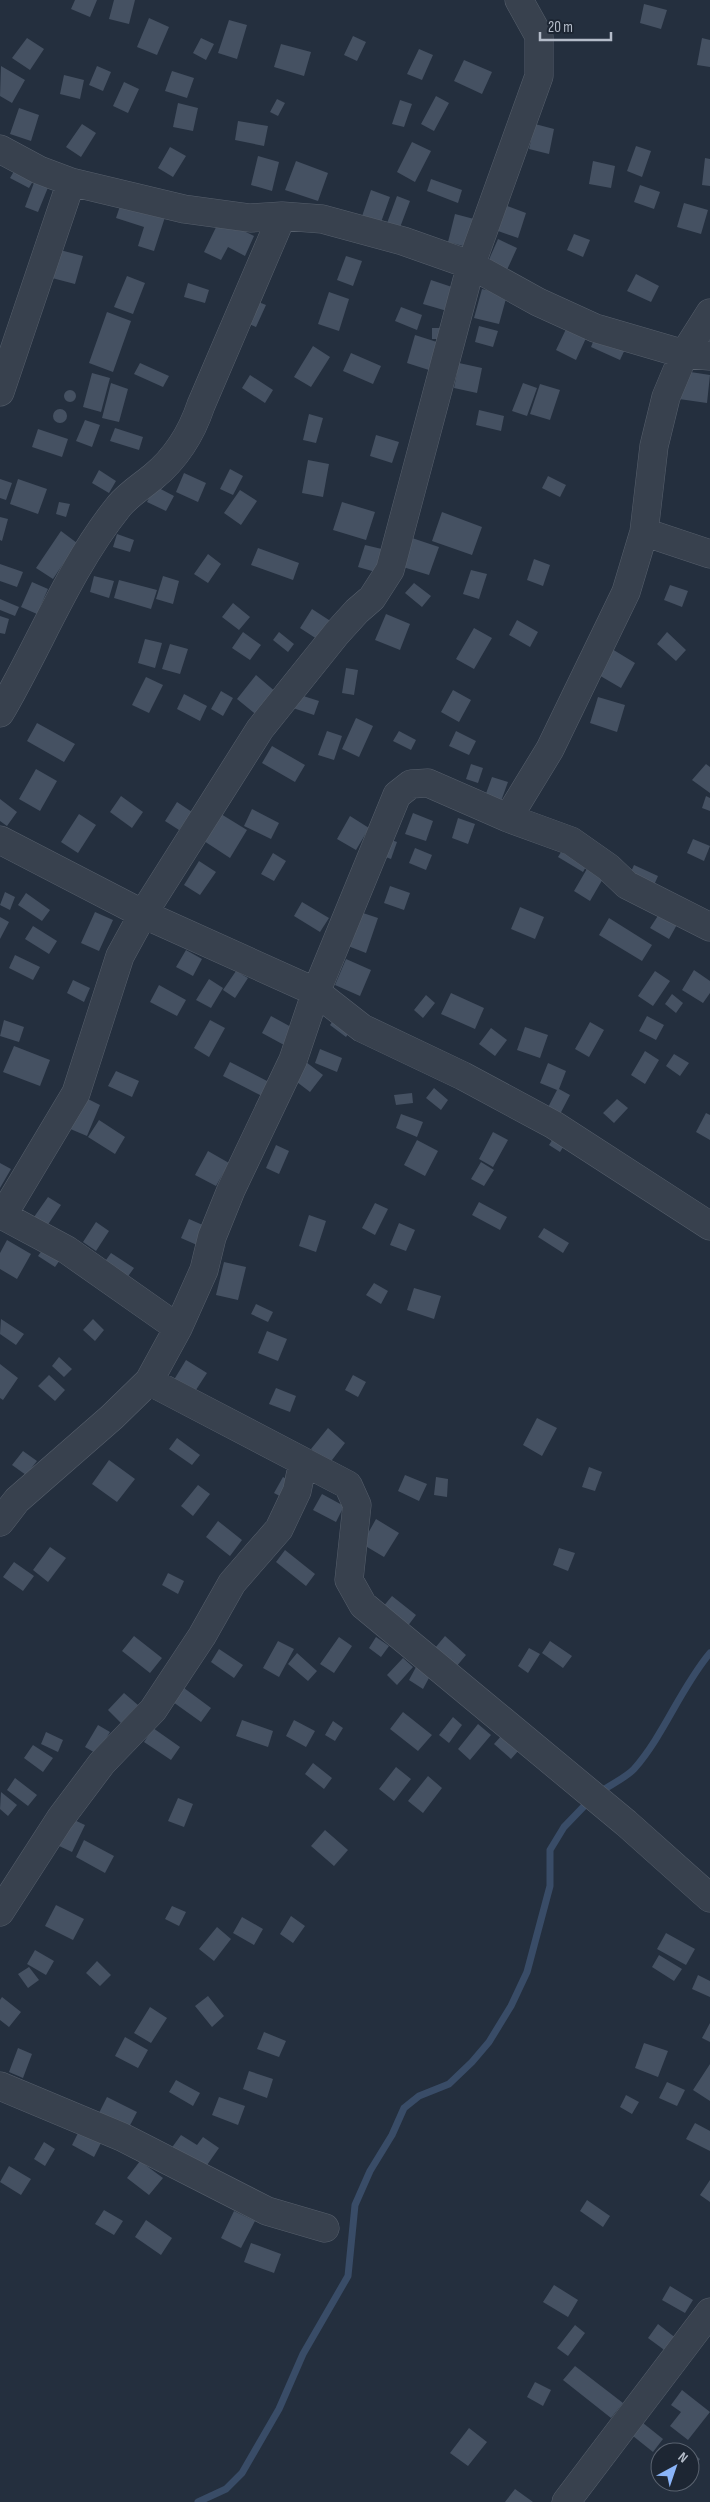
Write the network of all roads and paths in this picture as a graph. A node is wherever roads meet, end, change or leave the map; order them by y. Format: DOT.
graph roads {
  1 [pos="519,0"];
  2 [pos="0,149"];
  3 [pos="71,182"];
  4 [pos="282,216"];
  5 [pos="471,265"];
  6 [pos="710,313"];
  7 [pos="697,355"];
  8 [pos="0,392"];
  9 [pos="644,532"];
  10 [pos="710,554"];
  11 [pos="0,713"];
  12 [pos="508,818"];
  13 [pos="0,840"];
  14 [pos="143,914"];
  15 [pos="709,923"];
  16 [pos="316,992"];
  17 [pos="1,1214"];
  18 [pos="710,1226"];
  19 [pos="178,1328"];
  20 [pos="149,1381"];
  21 [pos="303,1462"];
  22 [pos="0,1522"];
  23 [pos="710,1898"];
  24 [pos="0,1912"];
  25 [pos="1,2088"];
  26 [pos="325,2228"];
  27 [pos="710,2312"];
  28 [pos="566,2502"];
  1 -- 5 [label="street"];
  2 -- 3 [label="street"];
  3 -- 4 [label="street"];
  3 -- 8 [label="street"];
  4 -- 5 [label="street"];
  4 -- 11 [label="street"];
  5 -- 7 [label="street"];
  5 -- 14 [label="street"];
  6 -- 7 [label="street"];
  7 -- 9 [label="street"];
  9 -- 10 [label="street"];
  9 -- 12 [label="street"];
  12 -- 15 [label="street"];
  12 -- 16 [label="street"];
  13 -- 14 [label="street"];
  14 -- 16 [label="street"];
  14 -- 17 [label="street"];
  16 -- 18 [label="street"];
  16 -- 19 [label="street"];
  17 -- 19 [label="street"];
  19 -- 20 [label="street"];
  20 -- 21 [label="street"];
  20 -- 22 [label="street"];
  21 -- 23 [label="street"];
  21 -- 24 [label="street"];
  25 -- 26 [label="street"];
  27 -- 28 [label="street"];
}
